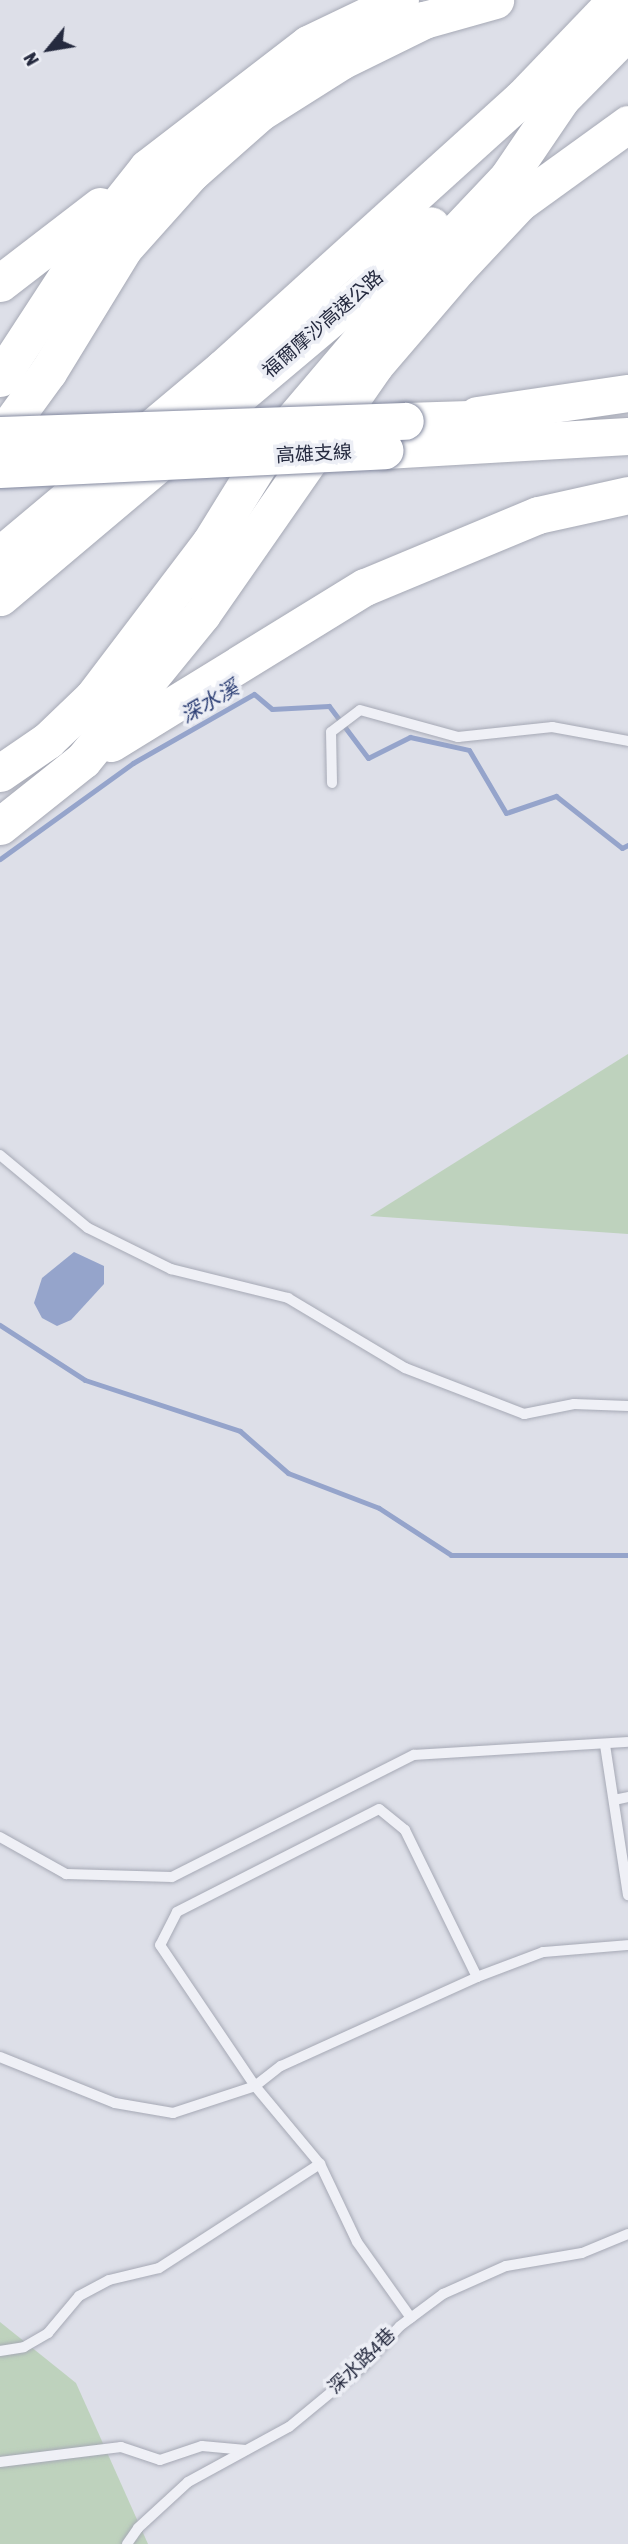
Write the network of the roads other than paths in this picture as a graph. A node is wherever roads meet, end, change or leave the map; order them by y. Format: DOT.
graph roads {
  1 [pos="495,0"];
  2 [pos="616,0"];
  3 [pos="412,10"];
  4 [pos="628,31"];
  5 [pos="561,99"];
  6 [pos="628,124"];
  7 [pos="148,168"];
  8 [pos="0,283"];
  9 [pos="0,378"];
  10 [pos="628,393"];
  11 [pos="628,414"];
  12 [pos="409,430"];
  13 [pos="0,436"];
  14 [pos="628,436"];
  15 [pos="0,469"];
  16 [pos="628,495"];
  17 [pos="0,555"];
  18 [pos="0,597"];
  19 [pos="628,741"];
  20 [pos="83,760"];
  21 [pos="0,773"];
  22 [pos="332,783"];
  23 [pos="0,825"];
  24 [pos="0,1155"];
  25 [pos="628,1406"];
  26 [pos="628,1742"];
  27 [pos="605,1745"];
  28 [pos="628,1797"];
  29 [pos="614,1800"];
  30 [pos="0,1837"];
  31 [pos="625,1851"];
  32 [pos="628,1895"];
  33 [pos="628,1945"];
  34 [pos="477,1977"];
  35 [pos="0,2057"];
  36 [pos="255,2086"];
  37 [pos="320,2164"];
  38 [pos="628,2234"];
  39 [pos="411,2318"];
  40 [pos="0,2351"];
  41 [pos="247,2450"];
  42 [pos="0,2462"];
  43 [pos="127,2544"];
  1 -- 3 [label="highway"];
  2 -- 17 [label="highway, 福爾摩沙高速公路"];
  3 -- 7 [label="highway"];
  3 -- 13 [label="highway"];
  4 -- 5 [label="highway, 福爾摩沙高速公路"];
  5 -- 18 [label="highway, 福爾摩沙高速公路"];
  5 -- 21 [label="highway"];
  6 -- 20 [label="highway"];
  7 -- 8 [label="highway"];
  7 -- 9 [label="highway"];
  10 -- 12 [label="highway"];
  11 -- 12 [label="highway, 高雄支線"];
  12 -- 13 [label="highway, 高雄支線, bridge"];
  12 -- 14 [label="highway, 高雄支線"];
  12 -- 15 [label="highway, 高雄支線, bridge"];
  16 -- 20 [label="highway"];
  19 -- 22 [label="lane"];
  20 -- 23 [label="highway"];
  24 -- 25 [label="lane"];
  26 -- 27 [label="lane"];
  27 -- 29 [label="lane"];
  27 -- 30 [label="lane"];
  28 -- 29 [label="lane"];
  29 -- 31 [label="lane"];
  31 -- 32 [label="lane"];
  33 -- 34 [label="lane"];
  34 -- 36 [label="lane"];
  34 -- 36 [label="lane"];
  35 -- 36 [label="lane"];
  36 -- 37 [label="lane"];
  37 -- 39 [label="lane"];
  37 -- 40 [label="lane"];
  38 -- 39 [label="lane, 深水路4巷"];
  39 -- 41 [label="lane, 深水路4巷"];
  41 -- 42 [label="lane"];
  41 -- 43 [label="lane, 深水路4巷"];
}
